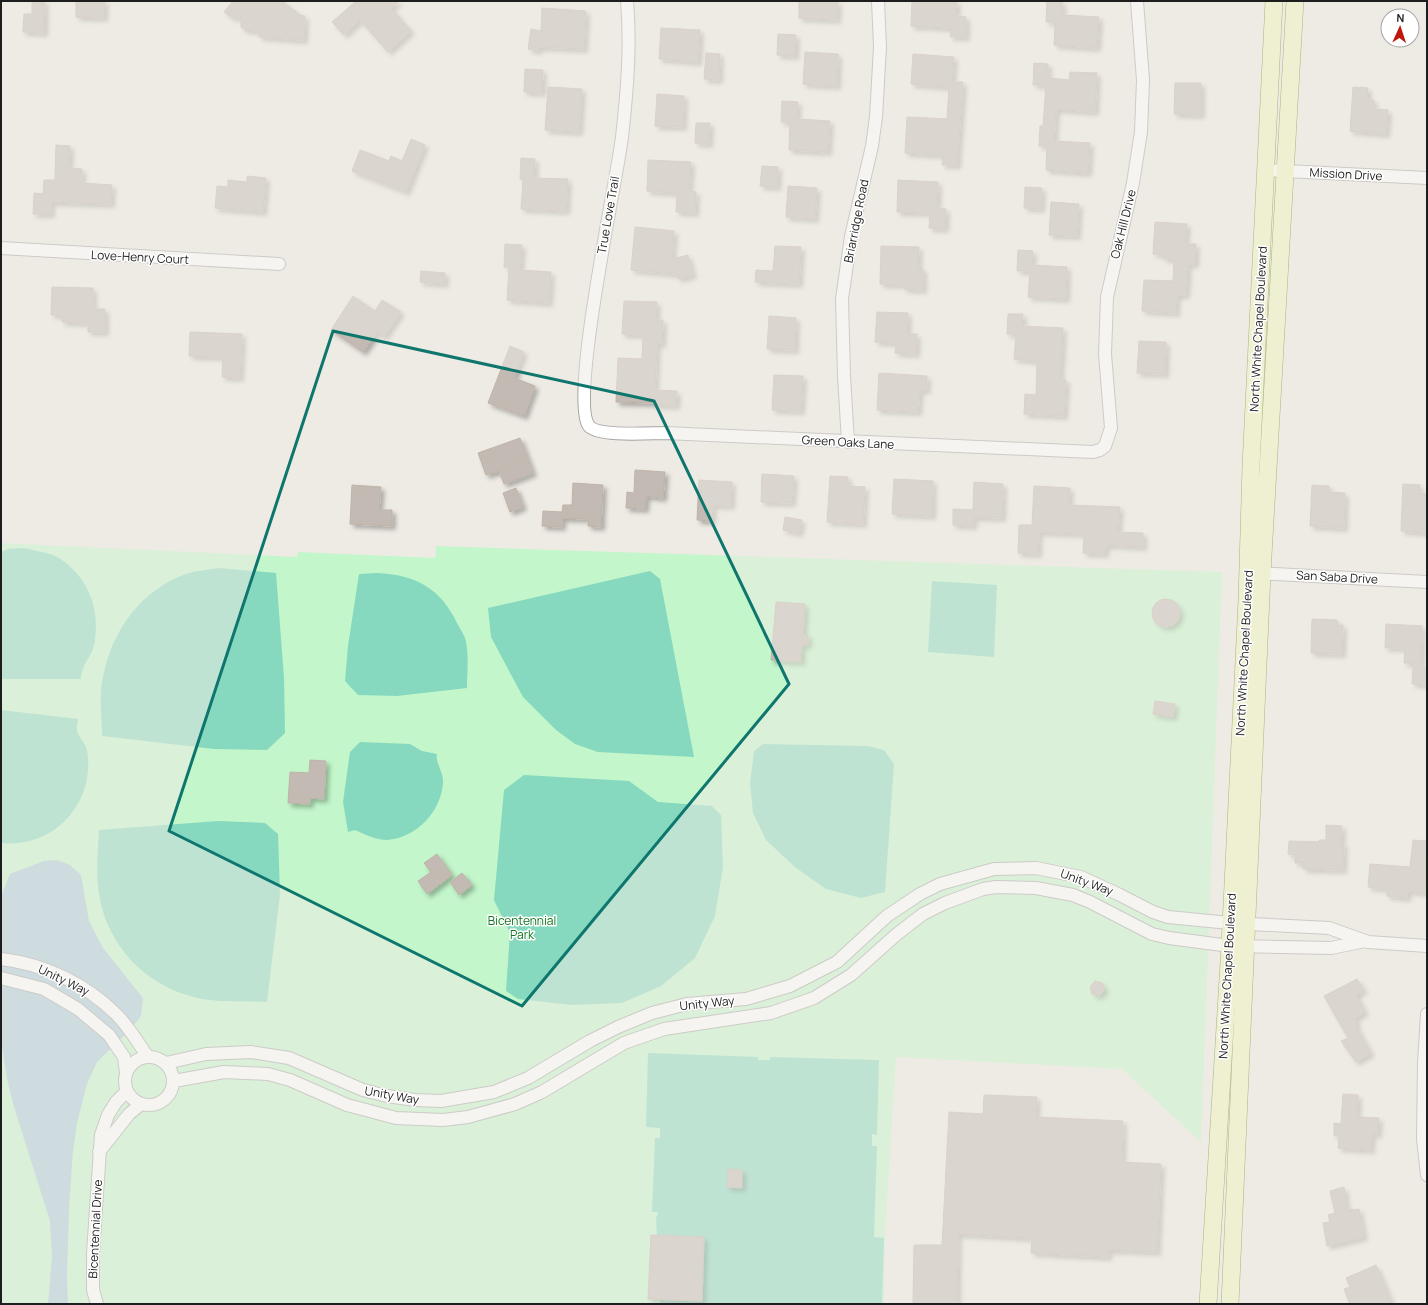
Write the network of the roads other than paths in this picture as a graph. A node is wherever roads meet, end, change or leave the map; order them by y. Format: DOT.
graph roads {
  1 [pos="627,1"];
  2 [pos="878,1"];
  3 [pos="1136,1"];
  4 [pos="1274,1"];
  5 [pos="1294,1"];
  6 [pos="1266,170"];
  7 [pos="1285,171"];
  8 [pos="1427,178"];
  9 [pos="1,248"];
  10 [pos="279,264"];
  11 [pos="590,428"];
  12 [pos="848,442"];
  13 [pos="1105,446"];
  14 [pos="1255,573"];
  15 [pos="1427,582"];
  16 [pos="981,871"];
  17 [pos="983,889"];
  18 [pos="1230,923"];
  19 [pos="1247,924"];
  20 [pos="1365,941"];
  21 [pos="1238,946"];
  22 [pos="1427,946"];
  23 [pos="1,959"];
  24 [pos="1,978"];
  25 [pos="1427,1014"];
  26 [pos="148,1057"];
  27 [pos="166,1063"];
  28 [pos="126,1073"];
  29 [pos="174,1081"];
  30 [pos="127,1091"];
  31 [pos="141,1104"];
  32 [pos="99,1152"];
  33 [pos="1427,1175"];
  34 [pos="97,1304"];
  35 [pos="1208,1304"];
  36 [pos="1230,1304"];
  1 -- 11 [label="street, True Love Trail"];
  2 -- 12 [label="street, Briarridge Road"];
  3 -- 13 [label="street, Oak Hill Drive"];
  4 -- 6 [label="main road, North White Chapel Boulevard"];
  5 -- 7 [label="main road, North White Chapel Boulevard"];
  6 -- 7 [label="street, Mission Drive"];
  6 -- 14 [label="main road, North White Chapel Boulevard"];
  7 -- 8 [label="street, Mission Drive"];
  7 -- 14 [label="main road, North White Chapel Boulevard"];
  9 -- 10 [label="street, Love-Henry Court"];
  11 -- 12 [label="street, Green Oaks Lane"];
  12 -- 13 [label="street, Green Oaks Lane"];
  14 -- 15 [label="street, San Saba Drive"];
  14 -- 18 [label="main road, North White Chapel Boulevard"];
  14 -- 19 [label="main road, North White Chapel Boulevard"];
  16 -- 17 [label="street"];
  16 -- 18 [label="street, Unity Way"];
  16 -- 27 [label="street, Unity Way"];
  17 -- 21 [label="street, Unity Way"];
  17 -- 29 [label="street, Unity Way"];
  18 -- 19 [label="street, Unity Way"];
  18 -- 21 [label="main road, North White Chapel Boulevard"];
  19 -- 20 [label="street, Unity Way"];
  19 -- 21 [label="main road, North White Chapel Boulevard"];
  20 -- 21 [label="street, Unity Way"];
  20 -- 22 [label="street"];
  21 -- 35 [label="main road, North White Chapel Boulevard"];
  21 -- 36 [label="main road, North White Chapel Boulevard"];
  23 -- 26 [label="street, Unity Way"];
  24 -- 28 [label="street, Unity Way"];
  25 -- 33 [label="street"];
  26 -- 27 [label="street"];
  26 -- 28 [label="street"];
  27 -- 29 [label="street"];
  28 -- 30 [label="street"];
  29 -- 31 [label="street"];
  30 -- 31 [label="street"];
  30 -- 32 [label="street, Bicentennial Drive"];
  31 -- 32 [label="street"];
  32 -- 34 [label="street, Bicentennial Drive"];
}
